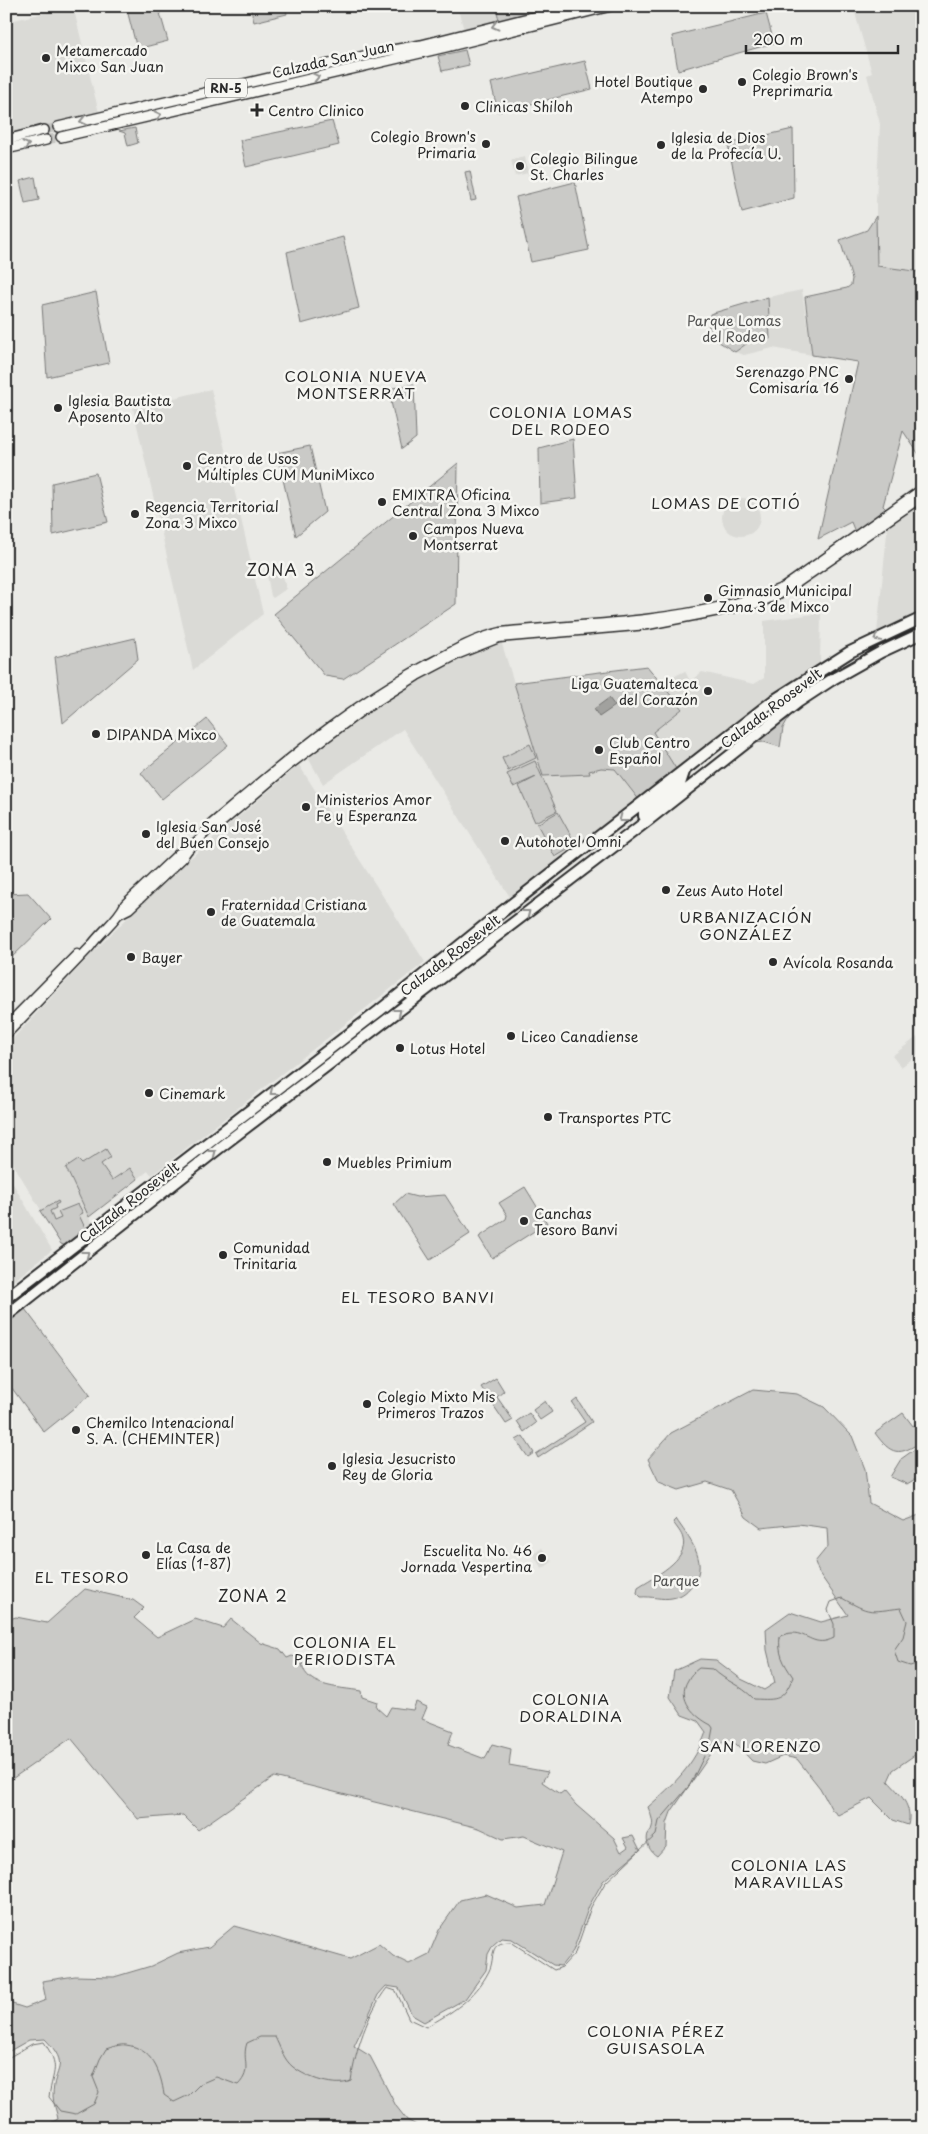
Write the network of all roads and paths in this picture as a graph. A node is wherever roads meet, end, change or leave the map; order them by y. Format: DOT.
graph roads {
  1 [pos="576,6"];
  2 [pos="611,6"];
  3 [pos="421,45"];
  4 [pos="400,58"];
  5 [pos="58,127"];
  6 [pos="44,130"];
  7 [pos="61,137"];
  8 [pos="6,140"];
  9 [pos="46,140"];
  10 [pos="6,149"];
  11 [pos="922,489"];
  12 [pos="922,497"];
  13 [pos="922,618"];
  14 [pos="922,633"];
  15 [pos="462,649"];
  16 [pos="684,772"];
  17 [pos="646,821"];
  18 [pos="97,937"];
  19 [pos="379,1011"];
  20 [pos="6,1026"];
  21 [pos="6,1035"];
  22 [pos="318,1058"];
  23 [pos="326,1067"];
  24 [pos="282,1100"];
  25 [pos="147,1191"];
  26 [pos="119,1227"];
  27 [pos="63,1253"];
  28 [pos="6,1298"];
  29 [pos="6,1309"];
  30 [pos="6,1316"];
  1 -- 3 [label="main road, Calzada San Juan / RN-5, one-way"];
  2 -- 4 [label="main road, Calzada San Juan / RN-5"];
  3 -- 4 [label="main road"];
  3 -- 5 [label="main road, Calzada San Juan / RN-5, one-way"];
  7 -- 4 [label="main road, Calzada San Juan / RN-5, one-way"];
  6 -- 8 [label="main road"];
  10 -- 9 [label="main road, one-way"];
  11 -- 15 [label="main road"];
  12 -- 15 [label="main road"];
  13 -- 16 [label="highway, Calzada Roosevelt, one-way"];
  14 -- 17 [label="highway, Calzada Roosevelt"];
  15 -- 18 [label="main road"];
  16 -- 17 [label="highway"];
  16 -- 19 [label="highway, Calzada Roosevelt, one-way"];
  23 -- 17 [label="highway, Calzada Roosevelt, one-way"];
  18 -- 20 [label="main road"];
  18 -- 21 [label="main road"];
  19 -- 22 [label="highway, Calzada Roosevelt"];
  19 -- 23 [label="highway"];
  22 -- 24 [label="highway"];
  22 -- 25 [label="highway, Calzada Roosevelt, one-way"];
  23 -- 24 [label="highway, Calzada Roosevelt"];
  26 -- 24 [label="highway, Calzada Roosevelt, one-way"];
  25 -- 26 [label="highway"];
  25 -- 27 [label="highway, Calzada Roosevelt"];
  30 -- 26 [label="highway, Calzada Roosevelt, one-way"];
  27 -- 28 [label="highway, Calzada Roosevelt"];
  27 -- 29 [label="highway"];
}
